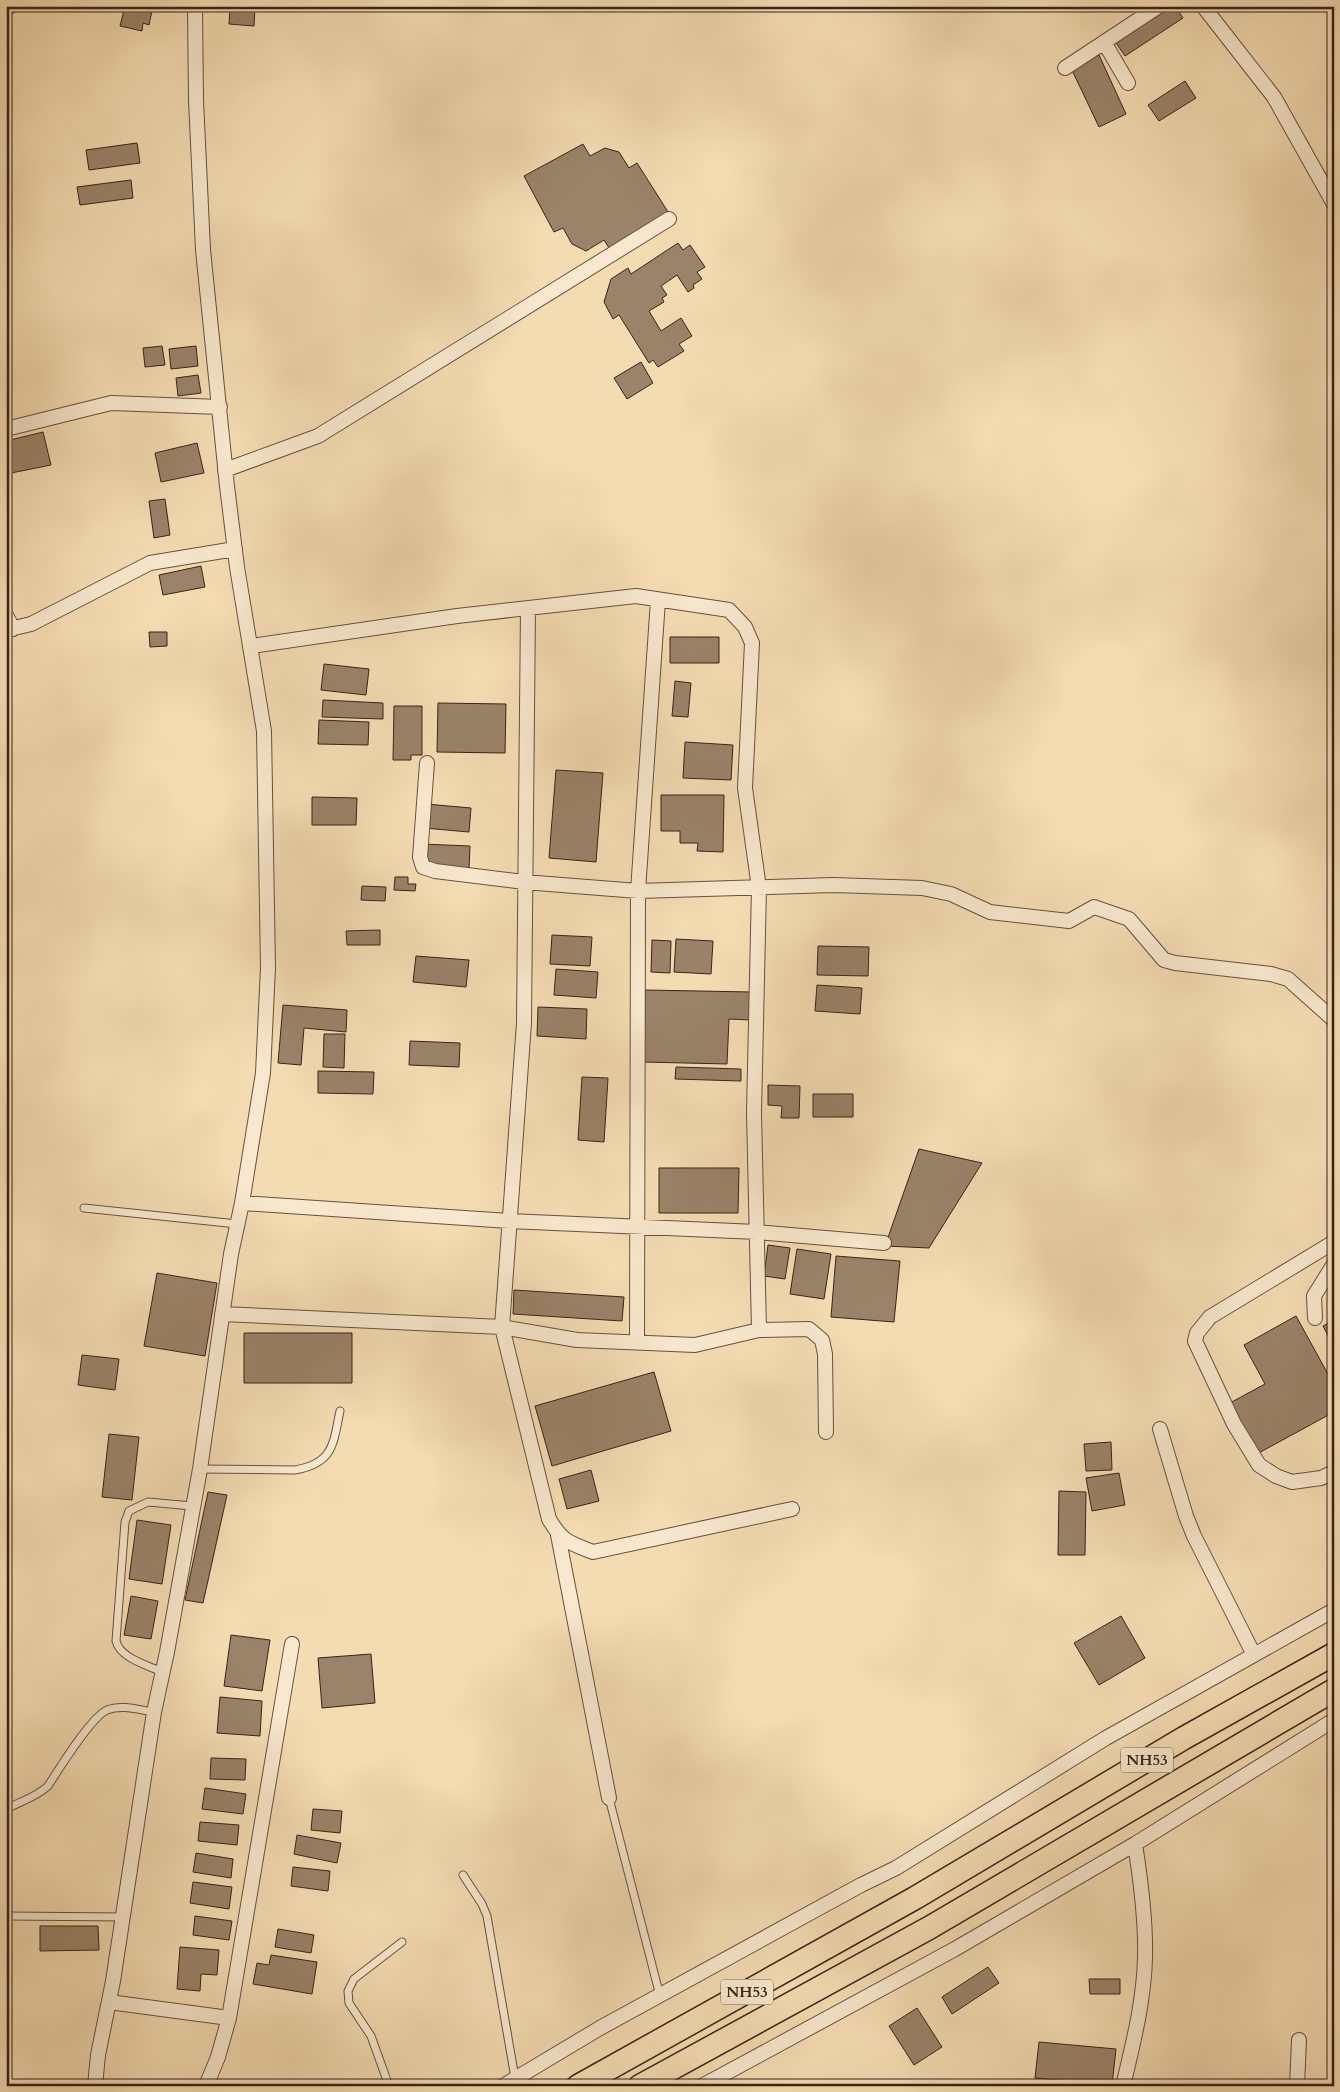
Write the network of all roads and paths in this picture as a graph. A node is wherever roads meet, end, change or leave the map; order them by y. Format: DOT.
graph roads {
  1 [pos="11,6"];
  2 [pos="195,6"];
  3 [pos="1159,6"];
  4 [pos="1203,6"];
  5 [pos="6,8"];
  6 [pos="1104,42"];
  7 [pos="1065,68"];
  8 [pos="1128,83"];
  9 [pos="1334,204"];
  10 [pos="669,219"];
  11 [pos="220,407"];
  12 [pos="6,429"];
  13 [pos="225,470"];
  14 [pos="235,549"];
  15 [pos="658,600"];
  16 [pos="528,608"];
  17 [pos="6,615"];
  18 [pos="10,629"];
  19 [pos="251,646"];
  20 [pos="427,763"];
  21 [pos="524,882"];
  22 [pos="759,888"];
  23 [pos="638,891"];
  24 [pos="1334,1020"];
  25 [pos="242,1203"];
  26 [pos="84,1208"];
  27 [pos="509,1221"];
  28 [pos="237,1224"];
  29 [pos="637,1226"];
  30 [pos="757,1232"];
  31 [pos="1334,1242"];
  32 [pos="884,1243"];
  33 [pos="1334,1264"];
  34 [pos="222,1314"];
  35 [pos="1315,1318"];
  36 [pos="502,1327"];
  37 [pos="759,1330"];
  38 [pos="637,1342"];
  39 [pos="340,1411"];
  40 [pos="1160,1429"];
  41 [pos="826,1432"];
  42 [pos="200,1469"];
  43 [pos="1334,1472"];
  44 [pos="192,1506"];
  45 [pos="792,1509"];
  46 [pos="558,1535"];
  47 [pos="1334,1610"];
  48 [pos="292,1644"];
  49 [pos="1334,1654"];
  50 [pos="1254,1655"];
  51 [pos="162,1672"];
  52 [pos="1334,1690"];
  53 [pos="154,1712"];
  54 [pos="1334,1720"];
  55 [pos="609,1798"];
  56 [pos="6,1809"];
  57 [pos="1135,1844"];
  58 [pos="463,1874"];
  59 [pos="6,1916"];
  60 [pos="122,1917"];
  61 [pos="402,1942"];
  62 [pos="660,1996"];
  63 [pos="110,2002"];
  64 [pos="228,2018"];
  65 [pos="1299,2040"];
  66 [pos="509,2082"];
  67 [pos="95,2086"];
  68 [pos="206,2086"];
  69 [pos="389,2086"];
  70 [pos="578,2086"];
  71 [pos="640,2086"];
  72 [pos="702,2086"];
  73 [pos="1123,2086"];
  74 [pos="1297,2086"];
  1 -- 5 [label="street"];
  2 -- 11 [label="street"];
  3 -- 6 [label="street"];
  4 -- 9 [label="street"];
  6 -- 7 [label="street"];
  6 -- 8 [label="street"];
  10 -- 13 [label="street"];
  11 -- 12 [label="street"];
  11 -- 13 [label="street"];
  13 -- 14 [label="street"];
  14 -- 18 [label="street"];
  14 -- 19 [label="street"];
  15 -- 16 [label="street"];
  15 -- 22 [label="street"];
  15 -- 23 [label="street"];
  16 -- 19 [label="street"];
  16 -- 21 [label="street"];
  17 -- 18 [label="street"];
  19 -- 25 [label="street"];
  20 -- 21 [label="street"];
  21 -- 23 [label="street"];
  21 -- 27 [label="street"];
  22 -- 23 [label="street"];
  22 -- 24 [label="street"];
  22 -- 30 [label="street"];
  23 -- 29 [label="street"];
  25 -- 27 [label="street"];
  25 -- 28 [label="street"];
  26 -- 28 [label="lane"];
  27 -- 29 [label="street"];
  27 -- 36 [label="street"];
  28 -- 34 [label="street"];
  29 -- 30 [label="street"];
  29 -- 38 [label="street"];
  30 -- 32 [label="street"];
  30 -- 37 [label="street"];
  31 -- 43 [label="street"];
  33 -- 35 [label="street"];
  34 -- 36 [label="street"];
  34 -- 42 [label="street"];
  36 -- 38 [label="street"];
  36 -- 46 [label="street"];
  37 -- 38 [label="street"];
  37 -- 41 [label="street"];
  39 -- 42 [label="lane"];
  40 -- 50 [label="street"];
  42 -- 44 [label="street"];
  44 -- 51 [label="street"];
  44 -- 51 [label="lane"];
  45 -- 46 [label="street"];
  46 -- 55 [label="street"];
  47 -- 50 [label="street"];
  48 -- 64 [label="street"];
  49 -- 70 [label="highway, NH53"];
  50 -- 62 [label="street"];
  51 -- 53 [label="street"];
  52 -- 71 [label="highway, NH53"];
  53 -- 56 [label="lane"];
  53 -- 60 [label="street"];
  54 -- 57 [label="street"];
  55 -- 62 [label="lane"];
  57 -- 72 [label="street"];
  57 -- 73 [label="street"];
  58 -- 66 [label="lane"];
  59 -- 60 [label="lane"];
  60 -- 63 [label="street"];
  61 -- 69 [label="lane"];
  62 -- 66 [label="street"];
  63 -- 64 [label="street"];
  63 -- 67 [label="street"];
  64 -- 68 [label="street"];
  65 -- 74 [label="street"];
}
